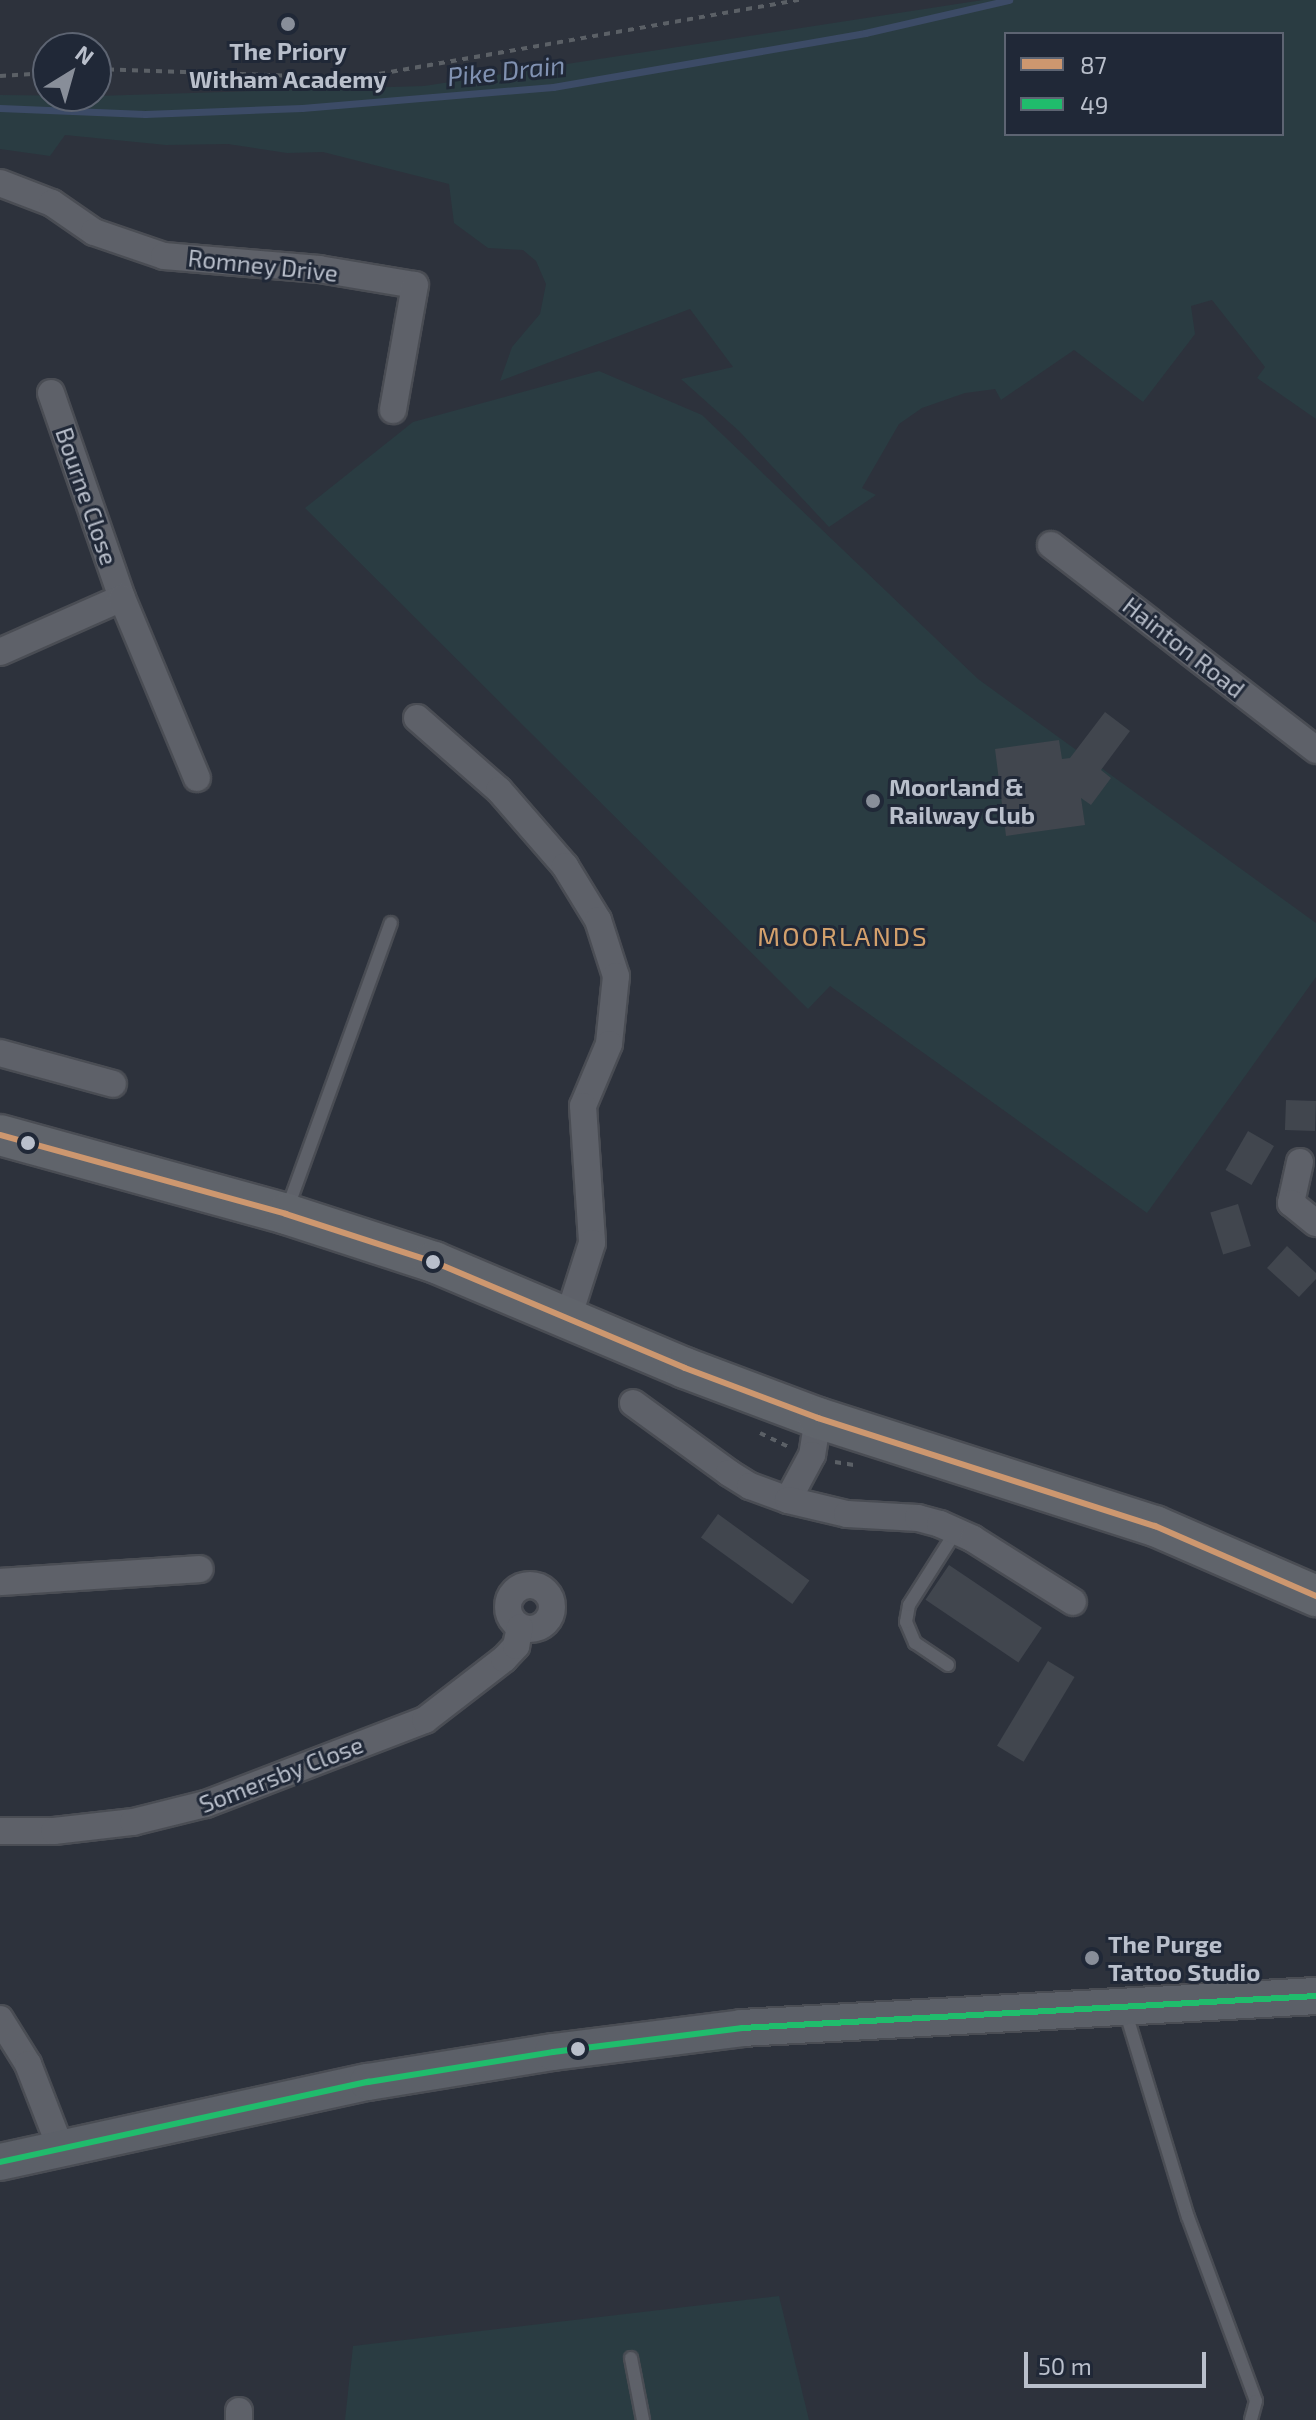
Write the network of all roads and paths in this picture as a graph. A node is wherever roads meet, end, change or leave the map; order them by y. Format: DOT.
graph roads {
  1 [pos="799,0"];
  2 [pos="112,70"];
  3 [pos="32,74"];
  4 [pos="0,76"];
  5 [pos="0,183"];
  6 [pos="51,393"];
  7 [pos="393,410"];
  8 [pos="1051,545"];
  9 [pos="122,598"];
  10 [pos="0,652"];
  11 [pos="417,718"];
  12 [pos="1316,750"];
  13 [pos="197,778"];
  14 [pos="391,923"];
  15 [pos="0,1053"];
  16 [pos="113,1084"];
  17 [pos="0,1135"];
  18 [pos="1300,1162"];
  19 [pos="286,1214"];
  20 [pos="1316,1223"];
  21 [pos="568,1318"];
  22 [pos="633,1403"];
  23 [pos="818,1418"];
  24 [pos="788,1500"];
  25 [pos="956,1531"];
  26 [pos="200,1569"];
  27 [pos="0,1582"];
  28 [pos="1316,1596"];
  29 [pos="1073,1602"];
  30 [pos="520,1627"];
  31 [pos="948,1665"];
  32 [pos="0,1831"];
  33 [pos="1316,1996"];
  34 [pos="1124,2007"];
  35 [pos="0,2019"];
  36 [pos="61,2149"];
  37 [pos="0,2162"];
  38 [pos="631,2358"];
  39 [pos="643,2420"];
  40 [pos="1251,2420"];
  1 -- 2 [label="path"];
  3 -- 4 [label="path"];
  5 -- 7 [label="street, Romney Drive"];
  6 -- 9 [label="street, Bourne Close"];
  8 -- 12 [label="street, Hainton Road"];
  9 -- 10 [label="street"];
  9 -- 13 [label="street, Bourne Close"];
  11 -- 21 [label="street"];
  14 -- 19 [label="lane"];
  15 -- 16 [label="street"];
  17 -- 19 [label="main road"];
  18 -- 20 [label="street"];
  19 -- 21 [label="main road"];
  21 -- 23 [label="main road"];
  22 -- 24 [label="street"];
  23 -- 24 [label="street"];
  23 -- 28 [label="main road"];
  24 -- 25 [label="street"];
  25 -- 29 [label="street"];
  25 -- 31 [label="lane"];
  26 -- 27 [label="street"];
  30 -- 32 [label="street, Somersby Close"];
  33 -- 34 [label="street"];
  34 -- 36 [label="street"];
  34 -- 40 [label="lane"];
  35 -- 36 [label="street"];
  36 -- 37 [label="street"];
  38 -- 39 [label="lane"];
}
